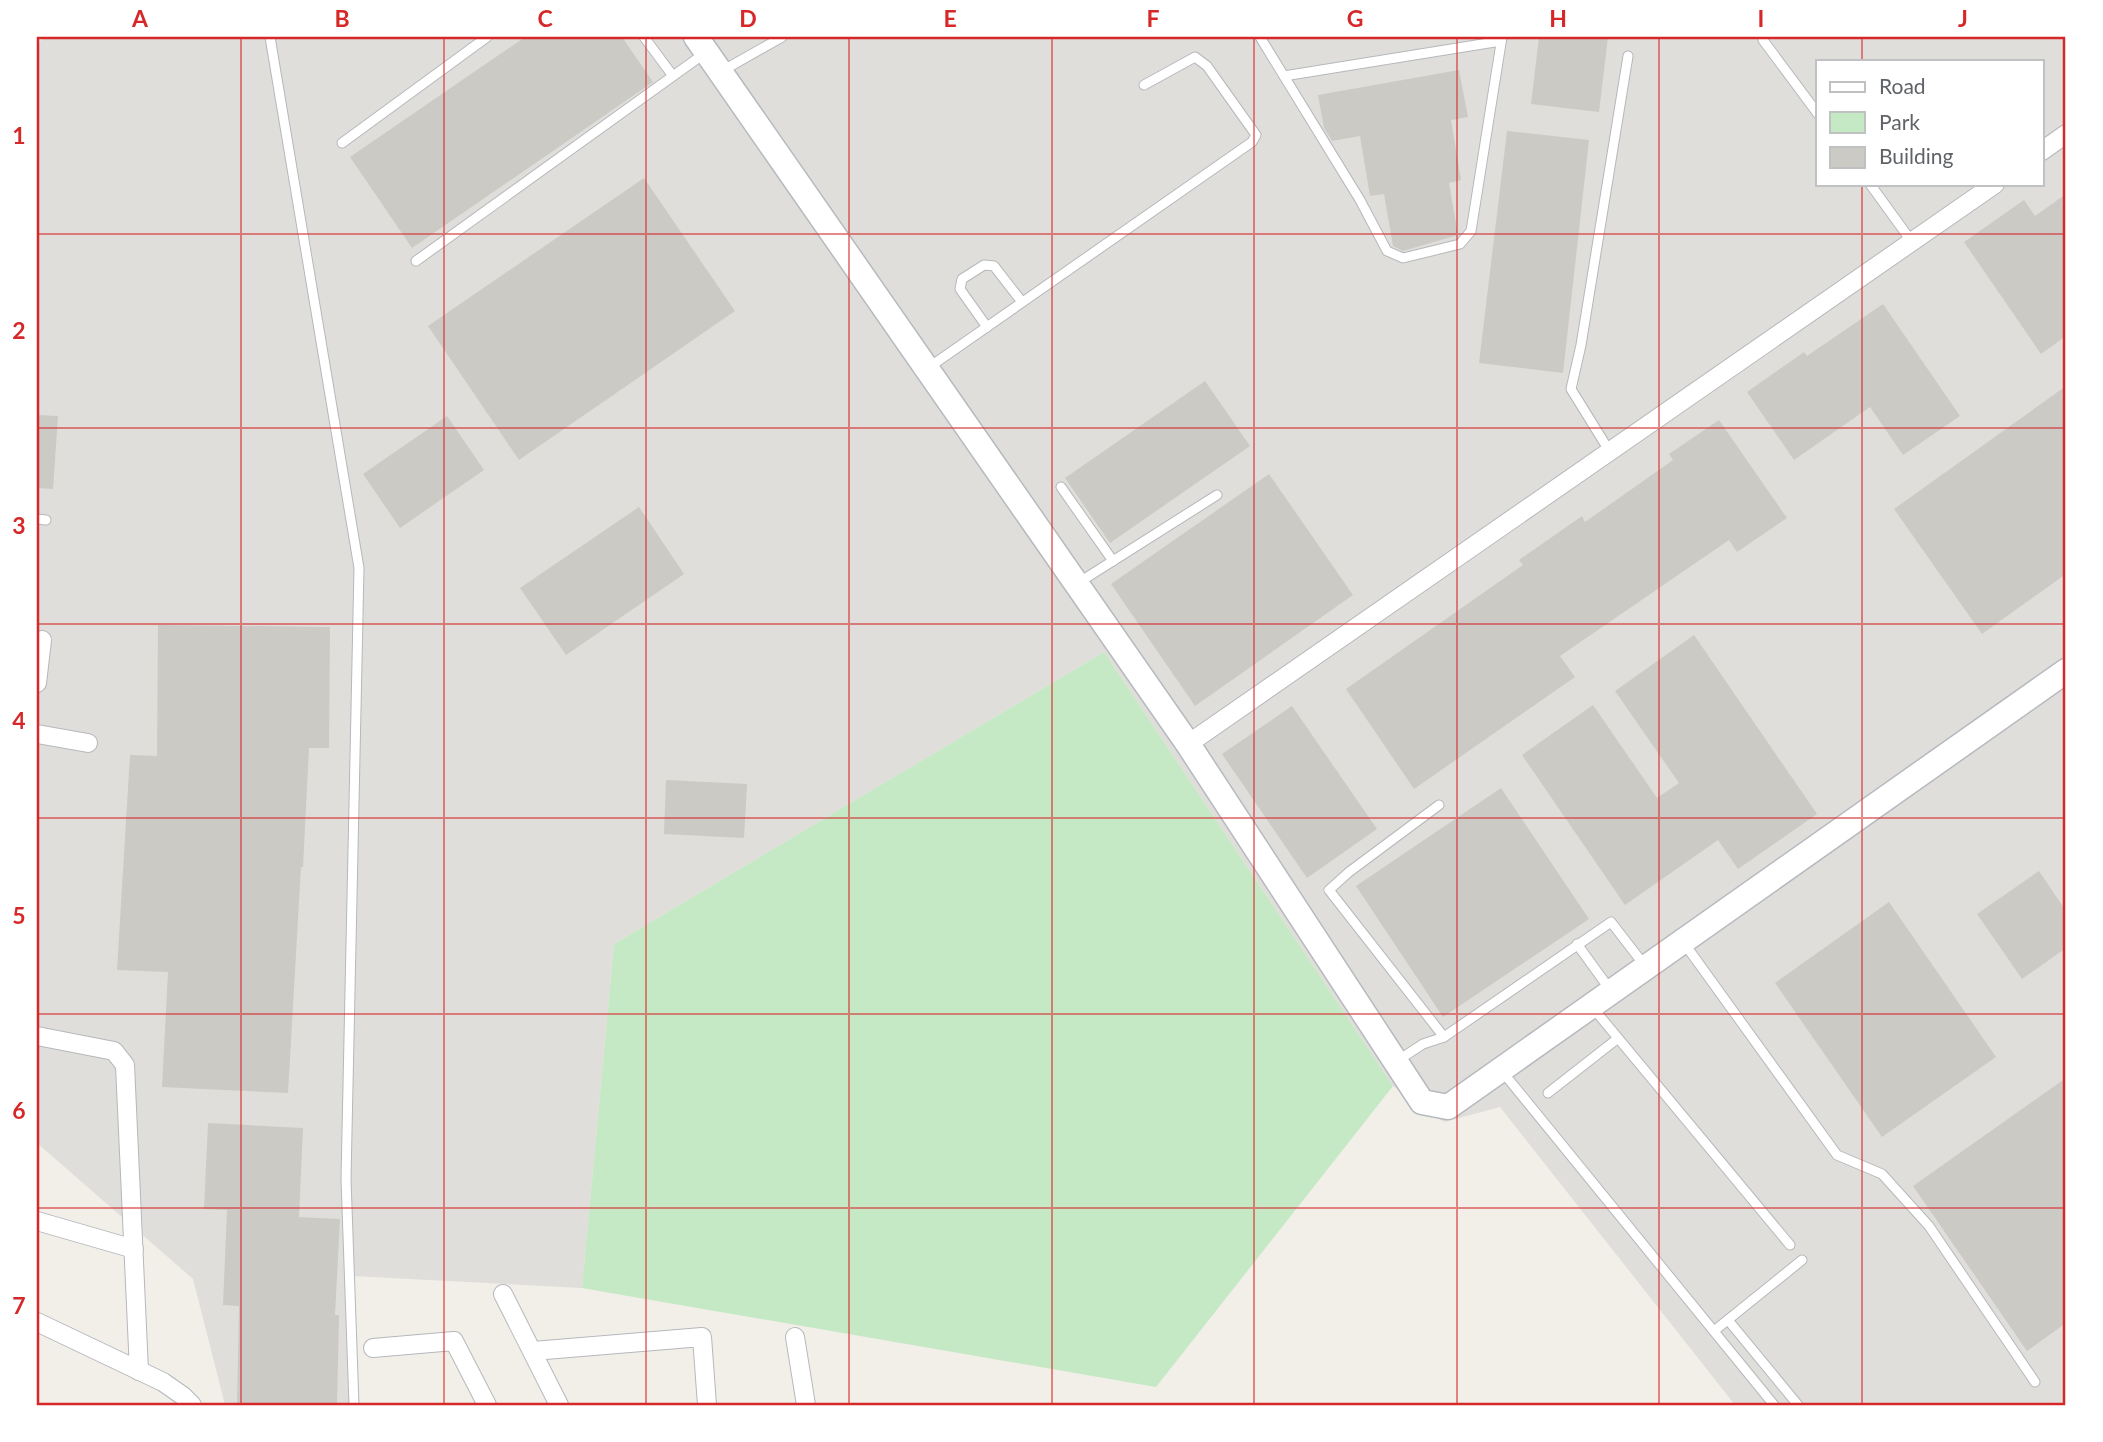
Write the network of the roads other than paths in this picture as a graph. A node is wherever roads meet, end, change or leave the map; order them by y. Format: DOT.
graph roads {
  1 [pos="270,37"];
  2 [pos="487,37"];
  3 [pos="644,37"];
  4 [pos="782,37"];
  5 [pos="1260,37"];
  6 [pos="1502,39"];
  7 [pos="1763,40"];
  8 [pos="707,54"];
  9 [pos="1628,56"];
  10 [pos="673,76"];
  11 [pos="1284,76"];
  12 [pos="1144,85"];
  13 [pos="1816,111"];
  14 [pos="2066,134"];
  15 [pos="342,143"];
  16 [pos="2044,150"];
  17 [pos="1871,186"];
  18 [pos="1992,186"];
  19 [pos="1912,242"];
  20 [pos="415,261"];
  21 [pos="1022,302"];
  22 [pos="987,327"];
  23 [pos="927,369"];
  24 [pos="1610,452"];
  25 [pos="1061,487"];
  26 [pos="1217,495"];
  27 [pos="1113,561"];
  28 [pos="1077,584"];
  29 [pos="42,640"];
  30 [pos="2066,671"];
  31 [pos="37,683"];
  32 [pos="37,734"];
  33 [pos="88,743"];
  34 [pos="1188,744"];
  35 [pos="1439,805"];
  36 [pos="1683,942"];
  37 [pos="1577,944"];
  38 [pos="1647,968"];
  39 [pos="1602,999"];
  40 [pos="37,1036"];
  41 [pos="1444,1037"];
  42 [pos="1617,1039"];
  43 [pos="1395,1062"];
  44 [pos="1501,1070"];
  45 [pos="1548,1093"];
  46 [pos="37,1221"];
  47 [pos="1790,1245"];
  48 [pos="134,1249"];
  49 [pos="1802,1260"];
  50 [pos="503,1294"];
  51 [pos="1728,1320"];
  52 [pos="37,1322"];
  53 [pos="1714,1331"];
  54 [pos="795,1337"];
  55 [pos="373,1348"];
  56 [pos="533,1351"];
  57 [pos="1762,1361"];
  58 [pos="139,1371"];
  59 [pos="1748,1373"];
  60 [pos="2035,1381"];
  61 [pos="191,1405"];
  62 [pos="354,1405"];
  63 [pos="487,1405"];
  64 [pos="559,1405"];
  65 [pos="707,1405"];
  66 [pos="806,1405"];
  67 [pos="1774,1405"];
  68 [pos="1798,1405"];
  1 -- 62 [label="lane"];
  2 -- 15 [label="lane"];
  3 -- 10 [label="lane"];
  4 -- 8 [label="lane"];
  5 -- 11 [label="lane"];
  6 -- 11 [label="lane"];
  6 -- 11 [label="lane"];
  7 -- 13 [label="lane"];
  8 -- 10 [label="lane"];
  8 -- 23 [label="street"];
  9 -- 24 [label="lane"];
  10 -- 20 [label="lane"];
  12 -- 21 [label="lane"];
  14 -- 16 [label="street"];
  17 -- 19 [label="lane"];
  18 -- 19 [label="street"];
  19 -- 24 [label="street"];
  21 -- 22 [label="lane"];
  21 -- 22 [label="lane"];
  22 -- 23 [label="lane"];
  23 -- 28 [label="street"];
  24 -- 34 [label="street"];
  25 -- 27 [label="lane"];
  26 -- 27 [label="lane"];
  27 -- 28 [label="lane"];
  28 -- 34 [label="street"];
  29 -- 31 [label="street"];
  30 -- 36 [label="street"];
  32 -- 33 [label="street"];
  34 -- 43 [label="street"];
  35 -- 41 [label="lane"];
  36 -- 38 [label="street"];
  36 -- 60 [label="lane"];
  37 -- 38 [label="lane"];
  37 -- 39 [label="lane"];
  37 -- 41 [label="lane"];
  38 -- 39 [label="street"];
  39 -- 42 [label="lane"];
  39 -- 44 [label="street"];
  40 -- 48 [label="street"];
  41 -- 43 [label="lane"];
  42 -- 45 [label="lane"];
  42 -- 47 [label="lane"];
  43 -- 44 [label="street"];
  44 -- 53 [label="lane"];
  46 -- 48 [label="street"];
  48 -- 58 [label="street"];
  49 -- 51 [label="lane"];
  50 -- 56 [label="street"];
  51 -- 53 [label="lane"];
  51 -- 57 [label="lane"];
  52 -- 58 [label="street"];
  53 -- 59 [label="lane"];
  54 -- 66 [label="street"];
  55 -- 63 [label="street"];
  56 -- 64 [label="street"];
  56 -- 65 [label="street"];
  57 -- 59 [label="lane"];
  57 -- 68 [label="lane"];
  58 -- 61 [label="street"];
  59 -- 67 [label="lane"];
}
